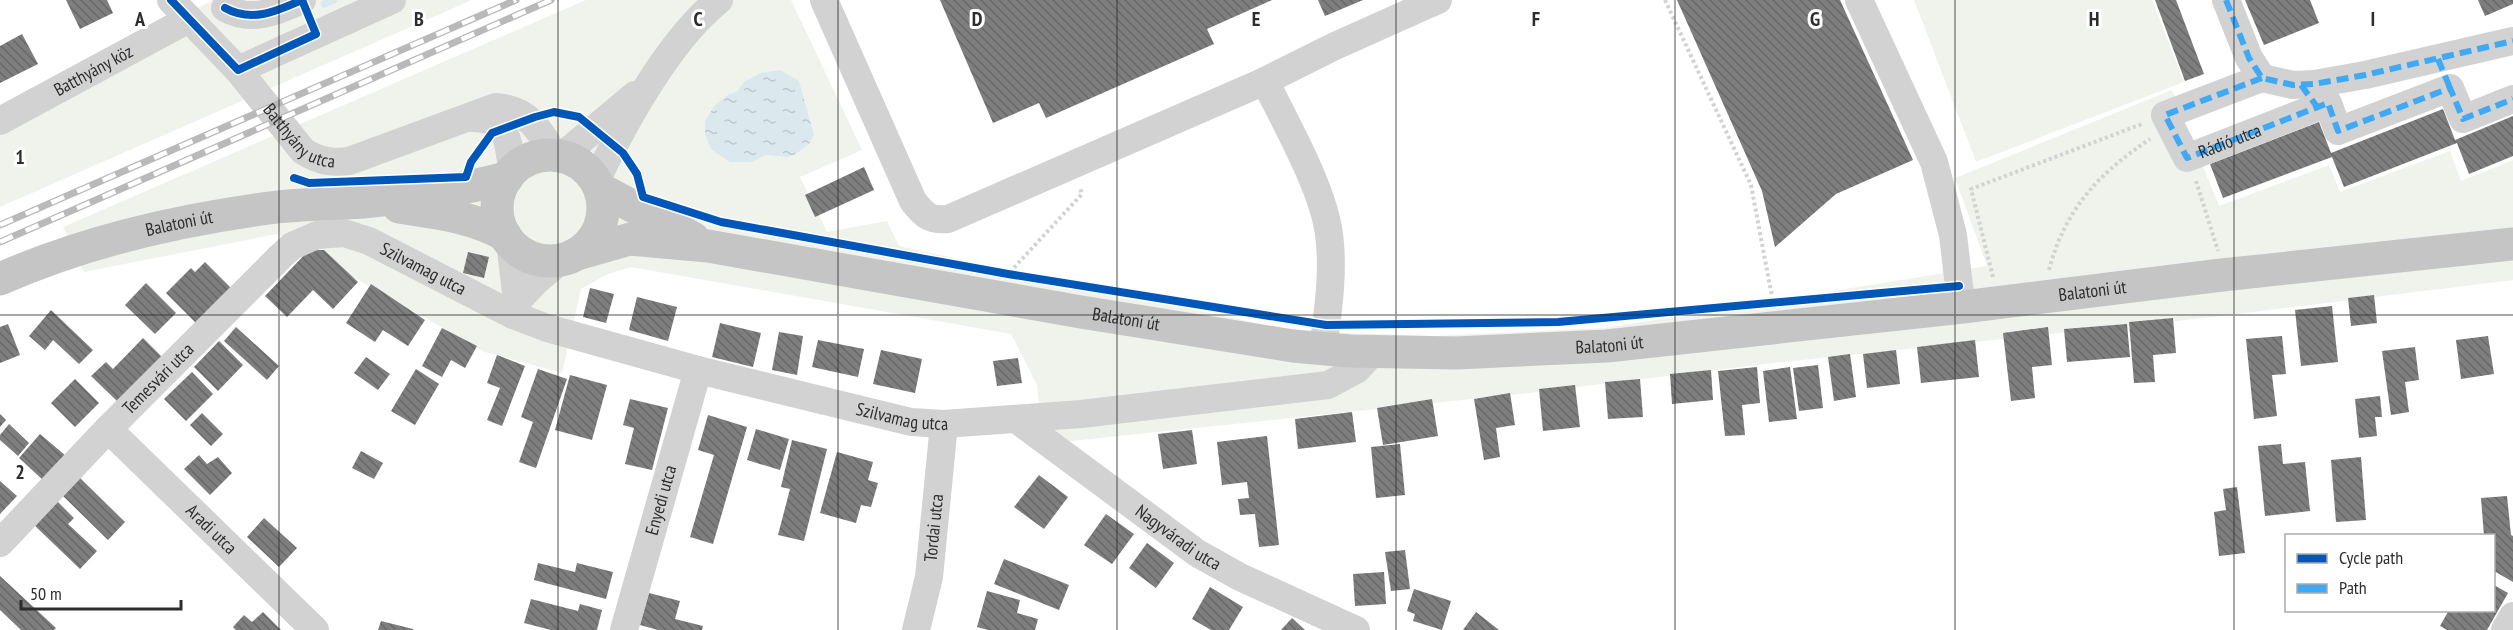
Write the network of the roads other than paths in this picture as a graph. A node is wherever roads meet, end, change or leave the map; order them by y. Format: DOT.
graph roads {
  1 [pos="302,0"];
  2 [pos="392,0"];
  3 [pos="719,0"];
  4 [pos="824,0"];
  5 [pos="1438,0"];
  6 [pos="1859,0"];
  7 [pos="2226,0"];
  8 [pos="225,8"];
  9 [pos="180,10"];
  10 [pos="316,34"];
  11 [pos="2513,41"];
  12 [pos="2438,59"];
  13 [pos="238,70"];
  14 [pos="2262,78"];
  15 [pos="1265,81"];
  16 [pos="648,84"];
  17 [pos="2301,85"];
  18 [pos="2450,88"];
  19 [pos="2513,99"];
  20 [pos="2318,108"];
  21 [pos="469,117"];
  22 [pos="0,121"];
  23 [pos="558,155"];
  24 [pos="509,174"];
  25 [pos="598,185"];
  26 [pos="365,202"];
  27 [pos="328,233"];
  28 [pos="507,238"];
  29 [pos="2513,244"];
  30 [pos="708,246"];
  31 [pos="568,257"];
  32 [pos="0,279"];
  33 [pos="1961,297"];
  34 [pos="515,308"];
  35 [pos="1349,350"];
  36 [pos="698,370"];
  37 [pos="956,417"];
  38 [pos="1016,419"];
  39 [pos="108,429"];
  40 [pos="0,543"];
  41 [pos="2513,616"];
  42 [pos="315,630"];
  43 [pos="624,630"];
  44 [pos="916,630"];
  45 [pos="1356,630"];
  46 [pos="2505,630"];
  1 -- 8 [label="street"];
  1 -- 10 [label="street"];
  2 -- 10 [label="street"];
  3 -- 16 [label="street"];
  4 -- 15 [label="street"];
  5 -- 15 [label="street"];
  6 -- 33 [label="street"];
  7 -- 14 [label="street"];
  9 -- 13 [label="street, Batthyány utca"];
  9 -- 22 [label="street, Batthyány köz"];
  10 -- 13 [label="street"];
  11 -- 12 [label="street"];
  12 -- 17 [label="street"];
  12 -- 18 [label="street"];
  13 -- 21 [label="street, Batthyány utca"];
  14 -- 17 [label="street"];
  14 -- 20 [label="street, Rádió utca"];
  15 -- 35 [label="street"];
  16 -- 23 [label="street"];
  16 -- 25 [label="street"];
  17 -- 20 [label="street"];
  18 -- 19 [label="street"];
  18 -- 20 [label="street"];
  21 -- 23 [label="street, Batthyány utca"];
  21 -- 24 [label="street"];
  23 -- 24 [label="main road"];
  23 -- 25 [label="main road"];
  24 -- 26 [label="main road, Balatoni út"];
  24 -- 28 [label="main road"];
  25 -- 30 [label="main road, Balatoni út"];
  25 -- 31 [label="main road"];
  26 -- 28 [label="main road, Balatoni út"];
  26 -- 32 [label="main road, Balatoni út"];
  27 -- 34 [label="street, Szilvamag utca"];
  27 -- 39 [label="street, Temesvári utca"];
  28 -- 31 [label="main road"];
  28 -- 34 [label="street"];
  29 -- 33 [label="main road, Balatoni út"];
  30 -- 31 [label="main road, Balatoni út"];
  30 -- 35 [label="main road, Balatoni út"];
  31 -- 34 [label="street"];
  33 -- 35 [label="main road, Balatoni út"];
  34 -- 36 [label="street, Szilvamag utca"];
  35 -- 38 [label="street, Szilvamag utca"];
  36 -- 37 [label="street, Szilvamag utca"];
  36 -- 43 [label="street, Enyedi utca"];
  37 -- 38 [label="street, Szilvamag utca"];
  37 -- 44 [label="street, Tordai utca"];
  38 -- 45 [label="street, Nagyváradi utca"];
  39 -- 40 [label="street, Temesvári utca"];
  39 -- 42 [label="street, Aradi utca"];
  41 -- 46 [label="street"];
}
